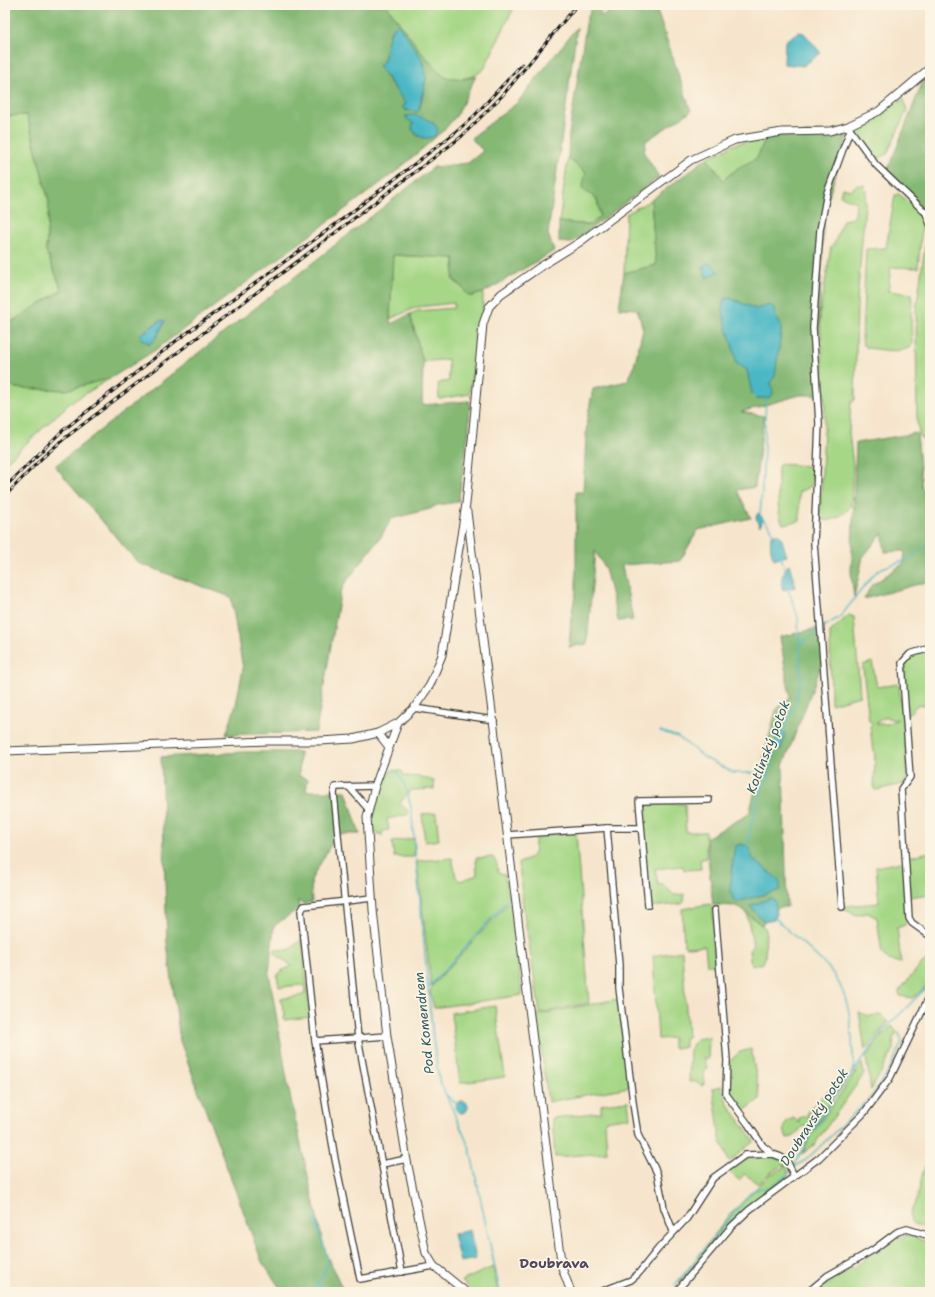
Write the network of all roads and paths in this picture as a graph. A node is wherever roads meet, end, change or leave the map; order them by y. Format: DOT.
graph roads {
  1 [pos="930,68"];
  2 [pos="849,128"];
  3 [pos="930,224"];
  4 [pos="466,504"];
  5 [pos="930,648"];
  6 [pos="414,708"];
  7 [pos="494,720"];
  8 [pos="398,723"];
  9 [pos="378,733"];
  10 [pos="389,747"];
  11 [pos="5,751"];
  12 [pos="375,786"];
  13 [pos="349,787"];
  14 [pos="709,800"];
  15 [pos="369,810"];
  16 [pos="607,828"];
  17 [pos="641,828"];
  18 [pos="507,835"];
  19 [pos="372,898"];
  20 [pos="344,901"];
  21 [pos="648,905"];
  22 [pos="842,907"];
  23 [pos="715,910"];
  24 [pos="930,936"];
  25 [pos="930,995"];
  26 [pos="387,1036"];
  27 [pos="358,1038"];
  28 [pos="315,1041"];
  29 [pos="773,1154"];
  30 [pos="407,1159"];
  31 [pos="382,1164"];
  32 [pos="794,1176"];
  33 [pos="674,1231"];
  34 [pos="930,1236"];
  35 [pos="434,1266"];
  36 [pos="402,1272"];
  37 [pos="466,1292"];
  38 [pos="571,1292"];
  39 [pos="600,1292"];
  40 [pos="676,1292"];
  41 [pos="808,1292"];
  1 -- 2 [label="street"];
  2 -- 3 [label="street"];
  2 -- 4 [label="street"];
  2 -- 22 [label="street"];
  4 -- 6 [label="street"];
  4 -- 7 [label="street"];
  5 -- 24 [label="street"];
  6 -- 7 [label="street"];
  6 -- 8 [label="street"];
  7 -- 18 [label="street"];
  8 -- 9 [label="street"];
  8 -- 10 [label="street"];
  9 -- 10 [label="street"];
  9 -- 11 [label="street"];
  10 -- 12 [label="street"];
  12 -- 13 [label="street"];
  12 -- 15 [label="street"];
  13 -- 15 [label="street"];
  13 -- 20 [label="street"];
  14 -- 17 [label="street"];
  15 -- 19 [label="street"];
  16 -- 17 [label="street"];
  16 -- 18 [label="street"];
  16 -- 33 [label="street"];
  17 -- 21 [label="street"];
  18 -- 38 [label="street"];
  19 -- 20 [label="street"];
  19 -- 26 [label="street"];
  20 -- 27 [label="street"];
  20 -- 28 [label="street"];
  23 -- 29 [label="street"];
  25 -- 32 [label="street"];
  26 -- 27 [label="street"];
  26 -- 30 [label="street"];
  27 -- 28 [label="street"];
  27 -- 31 [label="street"];
  28 -- 36 [label="street"];
  29 -- 32 [label="street"];
  29 -- 33 [label="street"];
  30 -- 31 [label="street"];
  30 -- 35 [label="street"];
  31 -- 36 [label="street"];
  32 -- 40 [label="street"];
  33 -- 39 [label="street"];
  34 -- 41 [label="street"];
  35 -- 36 [label="street"];
  35 -- 37 [label="street"];
}
